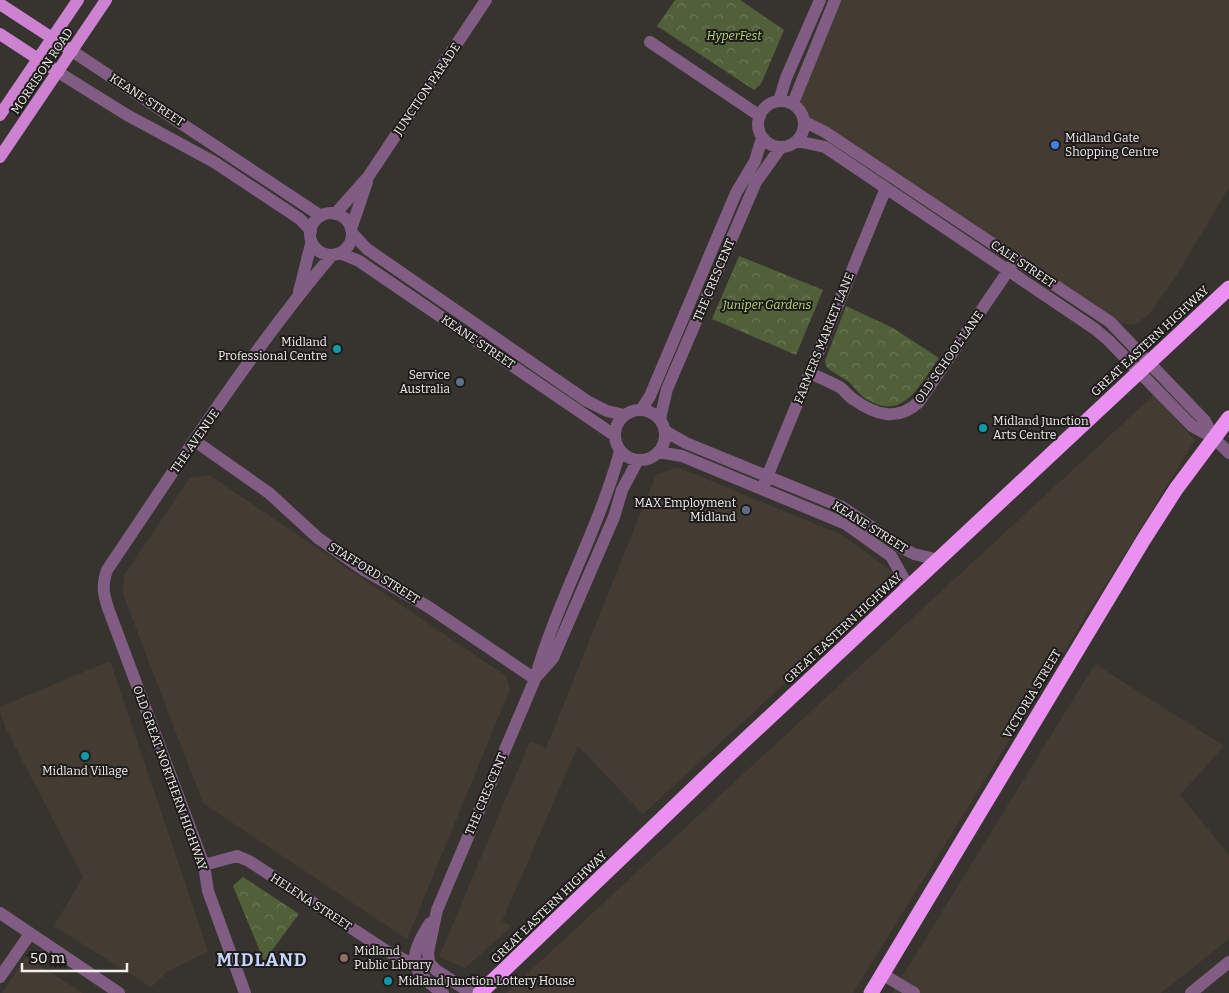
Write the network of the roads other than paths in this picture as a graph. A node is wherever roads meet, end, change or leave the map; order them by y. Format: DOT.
graph roads {
  1 [pos="78,0"];
  2 [pos="106,0"];
  3 [pos="486,0"];
  4 [pos="820,0"];
  5 [pos="835,0"];
  6 [pos="0,4"];
  7 [pos="0,34"];
  8 [pos="52,38"];
  9 [pos="650,42"];
  10 [pos="72,51"];
  11 [pos="38,59"];
  12 [pos="58,72"];
  13 [pos="779,100"];
  14 [pos="793,103"];
  15 [pos="0,115"];
  16 [pos="760,116"];
  17 [pos="804,122"];
  18 [pos="762,138"];
  19 [pos="797,141"];
  20 [pos="781,147"];
  21 [pos="0,156"];
  22 [pos="368,177"];
  23 [pos="886,188"];
  24 [pos="335,214"];
  25 [pos="321,216"];
  26 [pos="351,231"];
  27 [pos="311,237"];
  28 [pos="336,254"];
  29 [pos="1016,258"];
  30 [pos="1008,271"];
  31 [pos="1229,288"];
  32 [pos="298,295"];
  33 [pos="1144,368"];
  34 [pos="810,373"];
  35 [pos="641,410"];
  36 [pos="624,415"];
  37 [pos="1229,418"];
  38 [pos="662,425"];
  39 [pos="614,435"];
  40 [pos="1214,438"];
  41 [pos="195,441"];
  42 [pos="620,451"];
  43 [pos="658,452"];
  44 [pos="1229,453"];
  45 [pos="638,460"];
  46 [pos="767,476"];
  47 [pos="762,489"];
  48 [pos="939,560"];
  49 [pos="906,590"];
  50 [pos="103,591"];
  51 [pos="535,678"];
  52 [pos="204,865"];
  53 [pos="437,910"];
  54 [pos="0,913"];
  55 [pos="30,934"];
  56 [pos="1229,962"];
  57 [pos="429,963"];
  58 [pos="415,965"];
  59 [pos="882,974"];
  60 [pos="0,977"];
  61 [pos="119,993"];
  62 [pos="245,993"];
  63 [pos="443,993"];
  64 [pos="471,993"];
  65 [pos="480,993"];
  66 [pos="871,993"];
  67 [pos="914,993"];
  68 [pos="1191,993"];
  1 -- 8 [label="main road, MORRISON ROAD"];
  2 -- 10 [label="main road, MORRISON ROAD"];
  3 -- 22 [label="street, JUNCTION PARADE"];
  4 -- 13 [label="street"];
  5 -- 14 [label="street"];
  6 -- 8 [label="main road"];
  7 -- 11 [label="main road"];
  8 -- 10 [label="main road"];
  8 -- 11 [label="main road, MORRISON ROAD"];
  9 -- 16 [label="street"];
  10 -- 12 [label="main road, MORRISON ROAD"];
  10 -- 25 [label="street, KEANE STREET"];
  11 -- 12 [label="main road"];
  11 -- 15 [label="main road, MORRISON ROAD"];
  12 -- 21 [label="main road, MORRISON ROAD"];
  12 -- 27 [label="street, KEANE STREET"];
  13 -- 14 [label="street"];
  13 -- 16 [label="street"];
  14 -- 17 [label="street"];
  16 -- 18 [label="street"];
  17 -- 19 [label="street"];
  17 -- 29 [label="street, CALE STREET"];
  18 -- 20 [label="street"];
  18 -- 35 [label="street, THE CRESCENT"];
  19 -- 20 [label="street"];
  19 -- 23 [label="street, CALE STREET"];
  20 -- 38 [label="street, THE CRESCENT"];
  22 -- 24 [label="street, JUNCTION PARADE"];
  22 -- 26 [label="street, JUNCTION PARADE"];
  23 -- 30 [label="street, CALE STREET"];
  23 -- 34 [label="street, FARMERS MARKET LANE"];
  24 -- 25 [label="street"];
  24 -- 26 [label="street"];
  25 -- 27 [label="street"];
  26 -- 28 [label="street"];
  26 -- 36 [label="street, KEANE STREET"];
  27 -- 28 [label="street"];
  27 -- 32 [label="street, THE AVENUE"];
  28 -- 32 [label="street, THE AVENUE"];
  28 -- 39 [label="street, KEANE STREET"];
  29 -- 30 [label="street, OLD SCHOOL LANE"];
  29 -- 33 [label="street, CALE STREET"];
  30 -- 33 [label="street, CALE STREET"];
  30 -- 34 [label="street, OLD SCHOOL LANE"];
  31 -- 33 [label="highway, GREAT EASTERN HIGHWAY"];
  32 -- 41 [label="street, THE AVENUE"];
  33 -- 40 [label="street, CALE STREET"];
  33 -- 48 [label="highway, GREAT EASTERN HIGHWAY"];
  34 -- 46 [label="street, FARMERS MARKET LANE"];
  35 -- 36 [label="street"];
  35 -- 38 [label="street"];
  36 -- 39 [label="street"];
  37 -- 40 [label="highway, VICTORIA STREET"];
  38 -- 43 [label="street"];
  38 -- 46 [label="street, KEANE STREET"];
  39 -- 42 [label="street"];
  40 -- 44 [label="street, CALE STREET"];
  40 -- 59 [label="highway, VICTORIA STREET"];
  41 -- 50 [label="street, THE AVENUE"];
  41 -- 51 [label="street, STAFFORD STREET"];
  42 -- 45 [label="street"];
  42 -- 51 [label="street, THE CRESCENT"];
  43 -- 45 [label="street"];
  43 -- 47 [label="street, KEANE STREET"];
  45 -- 51 [label="street, THE CRESCENT"];
  46 -- 47 [label="street, FARMERS MARKET LANE"];
  46 -- 48 [label="street, KEANE STREET"];
  47 -- 49 [label="street, KEANE STREET"];
  48 -- 49 [label="highway, GREAT EASTERN HIGHWAY"];
  49 -- 65 [label="highway, GREAT EASTERN HIGHWAY"];
  50 -- 52 [label="street, OLD GREAT NORTHERN HIGHWAY"];
  51 -- 53 [label="street, THE CRESCENT"];
  52 -- 58 [label="street, HELENA STREET"];
  52 -- 62 [label="street, OLD GREAT NORTHERN HIGHWAY"];
  53 -- 57 [label="street, THE CRESCENT"];
  53 -- 58 [label="street, THE CRESCENT"];
  54 -- 55 [label="street"];
  55 -- 60 [label="street"];
  55 -- 61 [label="street"];
  56 -- 68 [label="street"];
  57 -- 58 [label="street"];
  57 -- 64 [label="street"];
  58 -- 63 [label="street, HELENA STREET"];
  59 -- 66 [label="highway, VICTORIA STREET"];
  59 -- 67 [label="street"];
}
